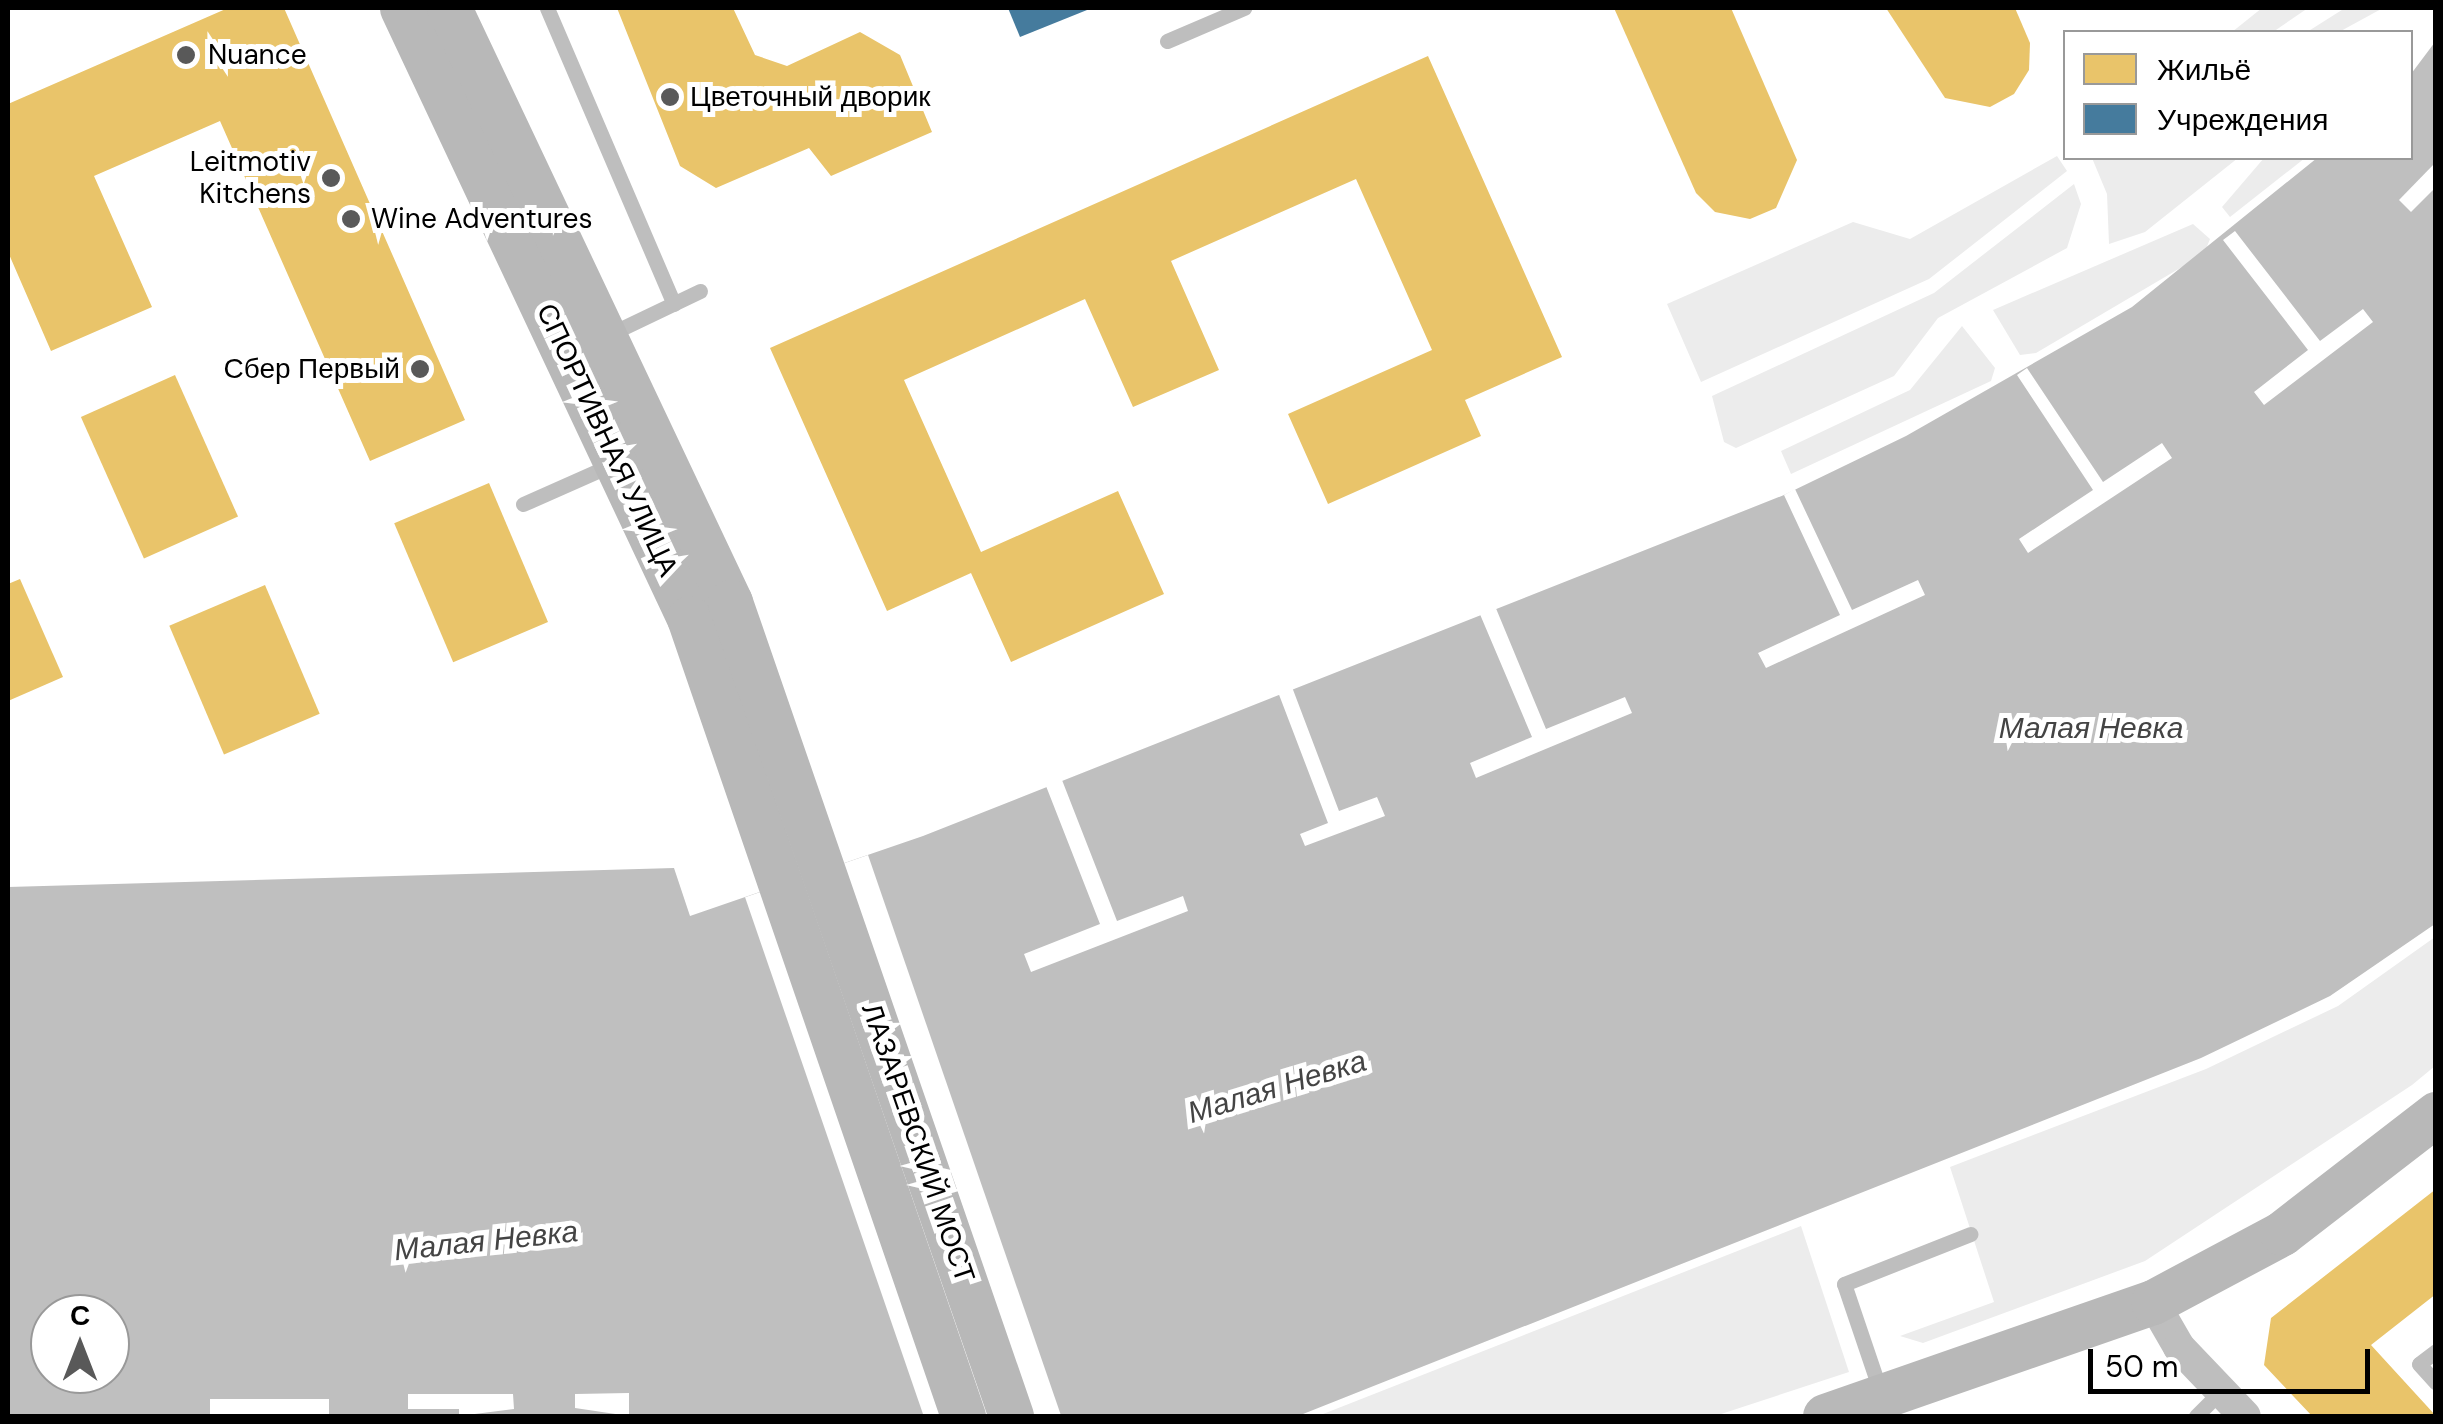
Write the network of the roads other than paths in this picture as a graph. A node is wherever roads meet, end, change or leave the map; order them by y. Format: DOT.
graph roads {
  1 [pos="402,8"];
  2 [pos="547,8"];
  3 [pos="1244,8"];
  4 [pos="454,9"];
  5 [pos="1168,40"];
  6 [pos="700,291"];
  7 [pos="674,304"];
  8 [pos="604,336"];
  9 [pos="619,462"];
  10 [pos="523,504"];
  11 [pos="825,870"];
  12 [pos="780,885"];
  13 [pos="2433,1120"];
  14 [pos="1970,1234"];
  15 [pos="2153,1302"];
  16 [pos="2436,1350"];
  17 [pos="2436,1383"];
  18 [pos="2220,1391"];
  19 [pos="1851,1410"];
  20 [pos="962,1416"];
  21 [pos="1012,1416"];
  22 [pos="2196,1416"];
  23 [pos="2245,1416"];
  1 -- 9 [label="street, СПОРТИВНАЯ УЛИЦА"];
  2 -- 7 [label="lane"];
  3 -- 5 [label="lane"];
  4 -- 8 [label="street, СПОРТИВНАЯ УЛИЦА"];
  6 -- 7 [label="lane"];
  7 -- 8 [label="lane"];
  8 -- 11 [label="street, СПОРТИВНАЯ УЛИЦА"];
  9 -- 10 [label="lane"];
  9 -- 12 [label="street, СПОРТИВНАЯ УЛИЦА"];
  11 -- 21 [label="street, ЛАЗАРЕВСКИЙ МОСТ"];
  12 -- 20 [label="street, ЛАЗАРЕВСКИЙ МОСТ"];
  13 -- 15 [label="street"];
  14 -- 19 [label="lane"];
  15 -- 18 [label="street"];
  15 -- 19 [label="street"];
  16 -- 17 [label="lane"];
  18 -- 22 [label="lane"];
  18 -- 23 [label="street"];
}
